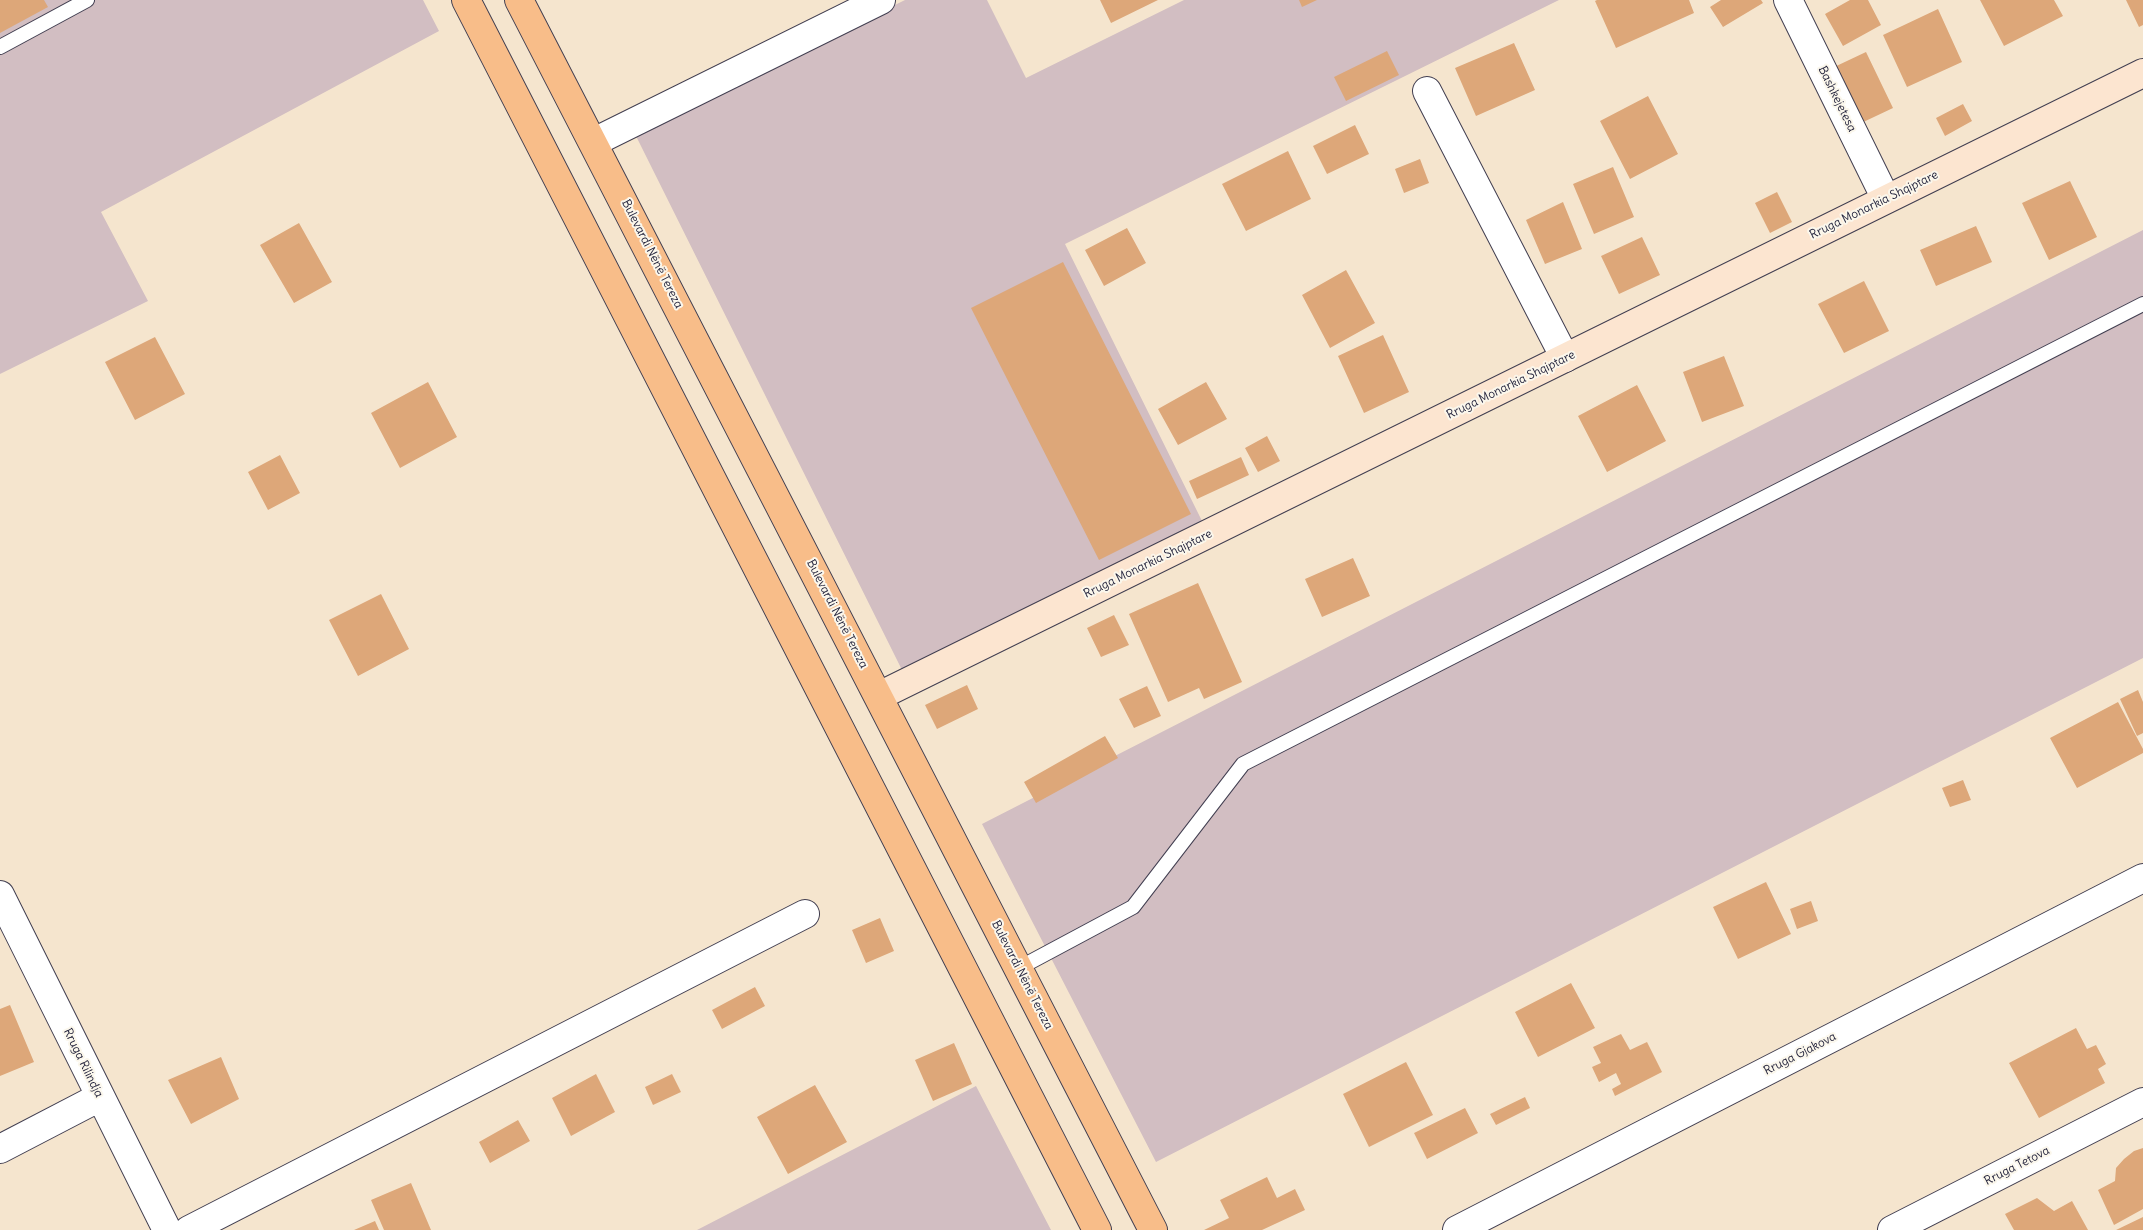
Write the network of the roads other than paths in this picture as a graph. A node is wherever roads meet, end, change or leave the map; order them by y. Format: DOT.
graph roads {
  1 [pos="87,0"];
  2 [pos="466,0"];
  3 [pos="519,0"];
  4 [pos="881,0"];
  5 [pos="1788,0"];
  6 [pos="0,46"];
  7 [pos="2143,73"];
  8 [pos="1427,91"];
  9 [pos="594,142"];
  10 [pos="1886,199"];
  11 [pos="2143,304"];
  12 [pos="1565,358"];
  13 [pos="879,696"];
  14 [pos="2143,878"];
  15 [pos="0,895"];
  16 [pos="805,914"];
  17 [pos="1019,968"];
  18 [pos="100,1097"];
  19 [pos="2143,1102"];
  20 [pos="0,1148"];
  21 [pos="167,1230"];
  22 [pos="188,1230"];
  23 [pos="1097,1230"];
  24 [pos="1153,1230"];
  25 [pos="1457,1230"];
  26 [pos="1892,1230"];
  1 -- 6 [label="lane"];
  2 -- 23 [label="main road"];
  3 -- 9 [label="main road, Bulevardi Nënë Tereza"];
  4 -- 9 [label="street"];
  5 -- 10 [label="street, Bashkejetesa"];
  7 -- 10 [label="street, Rruga Monarkia Shqiptare"];
  8 -- 12 [label="street"];
  9 -- 13 [label="main road, Bulevardi Nënë Tereza"];
  10 -- 12 [label="street, Rruga Monarkia Shqiptare"];
  11 -- 17 [label="lane"];
  12 -- 13 [label="street, Rruga Monarkia Shqiptare"];
  13 -- 17 [label="main road, Bulevardi Nënë Tereza"];
  14 -- 25 [label="street, Rruga Gjakova"];
  15 -- 18 [label="street, Rruga Rilindja"];
  16 -- 22 [label="street"];
  17 -- 24 [label="main road, Bulevardi Nënë Tereza"];
  18 -- 20 [label="street"];
  18 -- 21 [label="street, Rruga Rilindja"];
  19 -- 26 [label="street, Rruga Tetova"];
}
